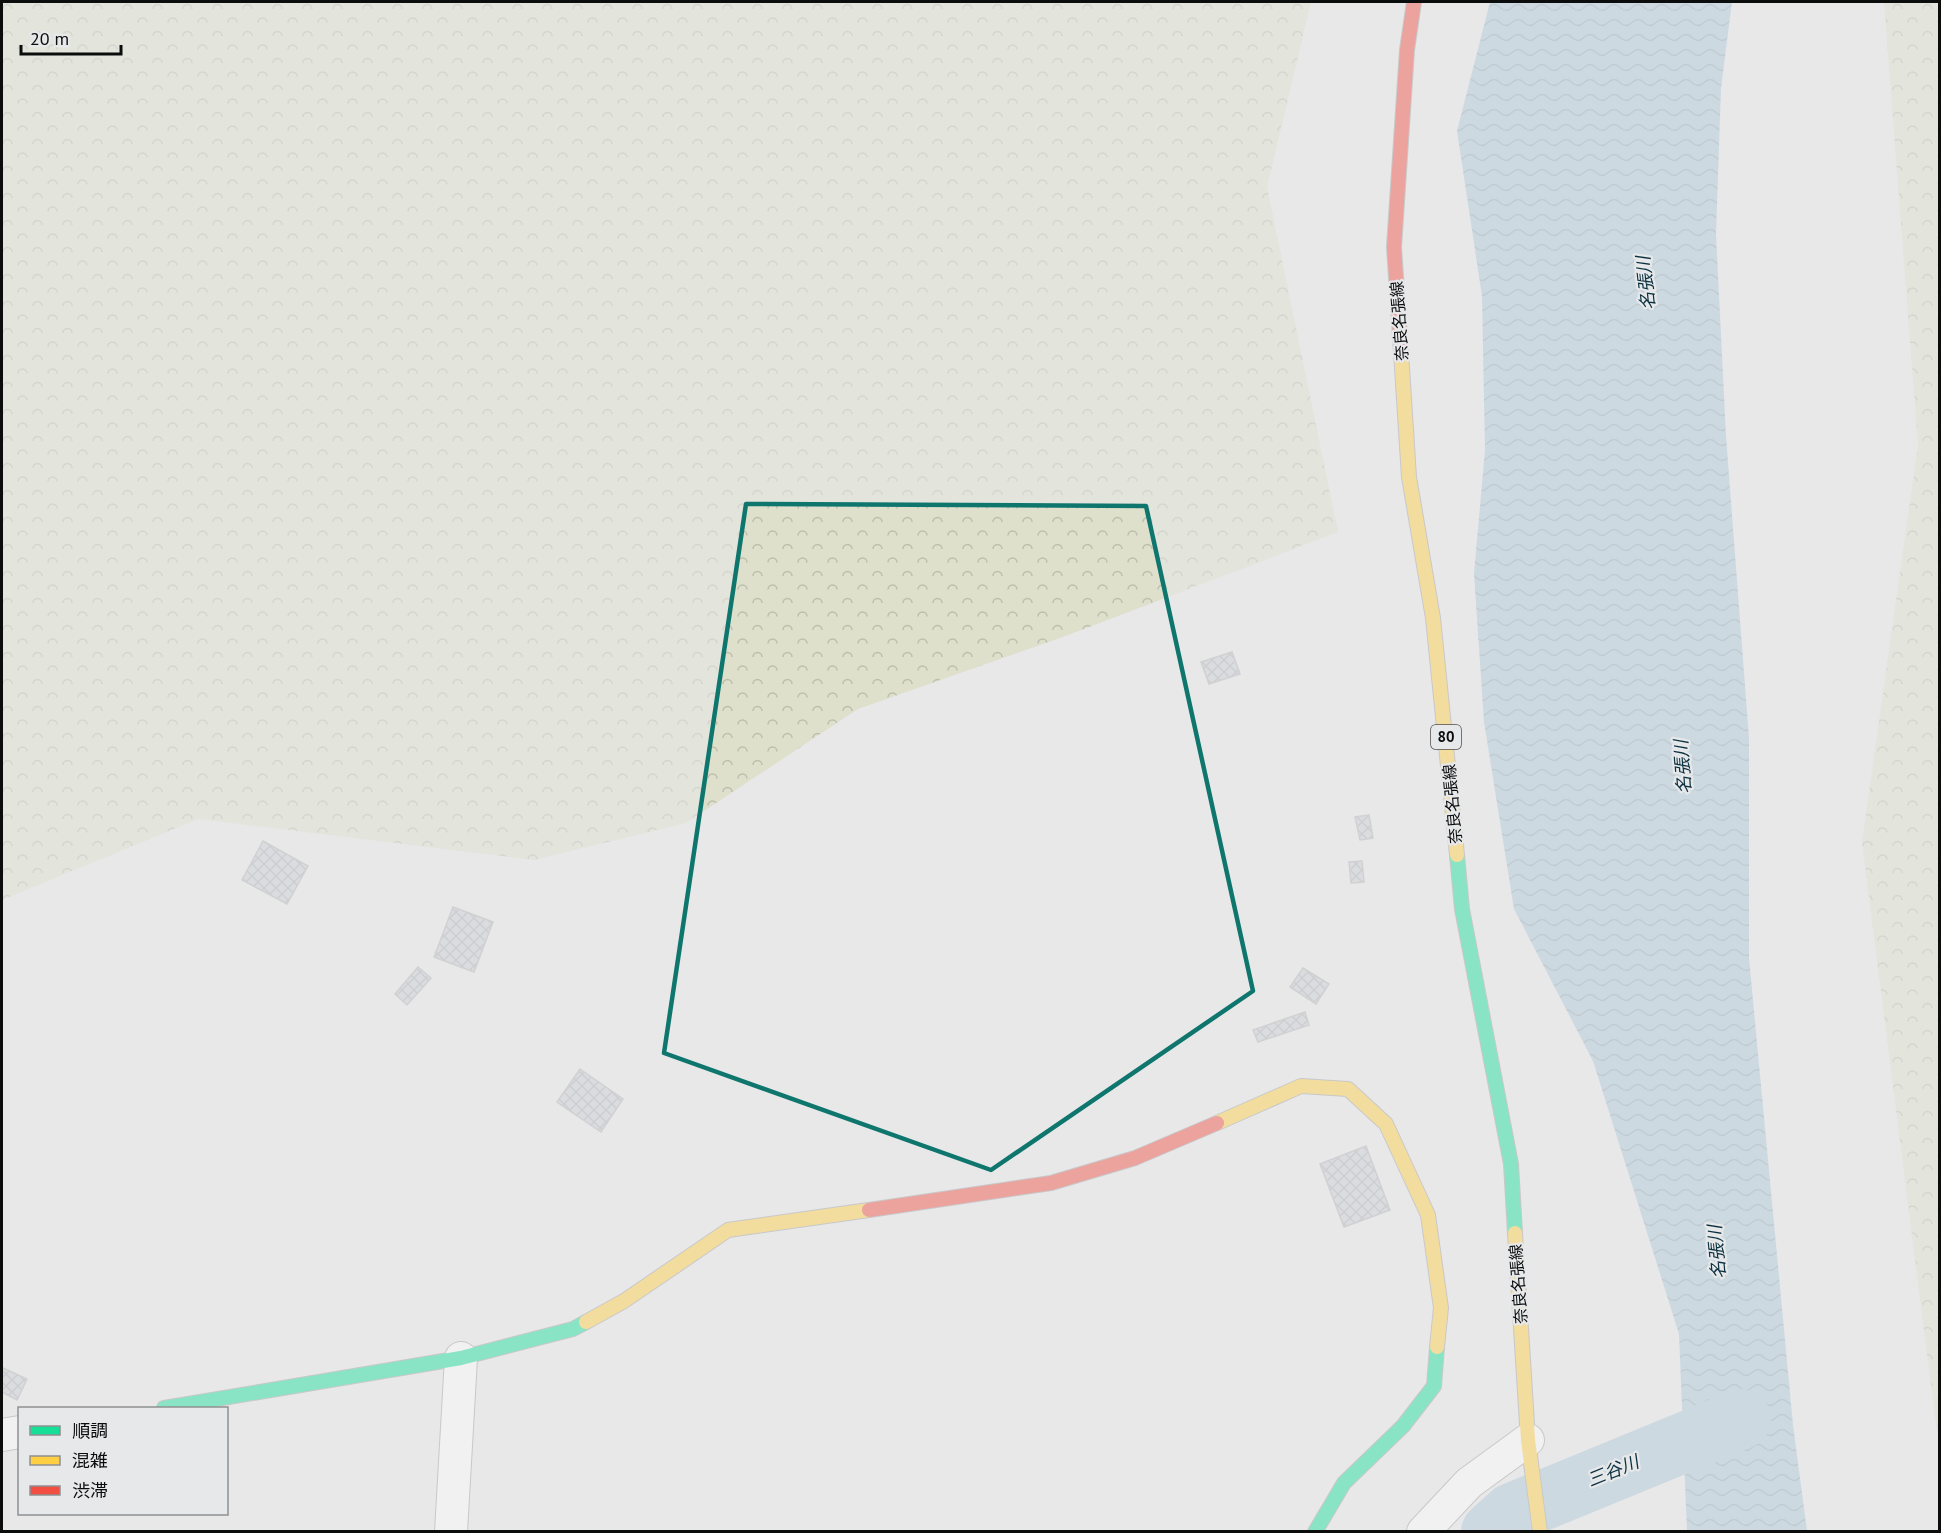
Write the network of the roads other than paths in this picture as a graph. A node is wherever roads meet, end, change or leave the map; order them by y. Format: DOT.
graph roads {
  1 [pos="1414,2"];
  2 [pos="461,1358"];
  3 [pos="170,1407"];
  4 [pos="18,1432"];
  5 [pos="2,1435"];
  6 [pos="1528,1440"];
  7 [pos="451,1532"];
  8 [pos="1315,1532"];
  9 [pos="1423,1532"];
  10 [pos="1540,1532"];
  1 -- 6 [label="street, 奈良名張線 / 80"];
  2 -- 3 [label="street"];
  2 -- 7 [label="street"];
  2 -- 8 [label="street"];
  4 -- 5 [label="street"];
  6 -- 9 [label="street"];
  6 -- 10 [label="street, 奈良名張線 / 80"];
}
